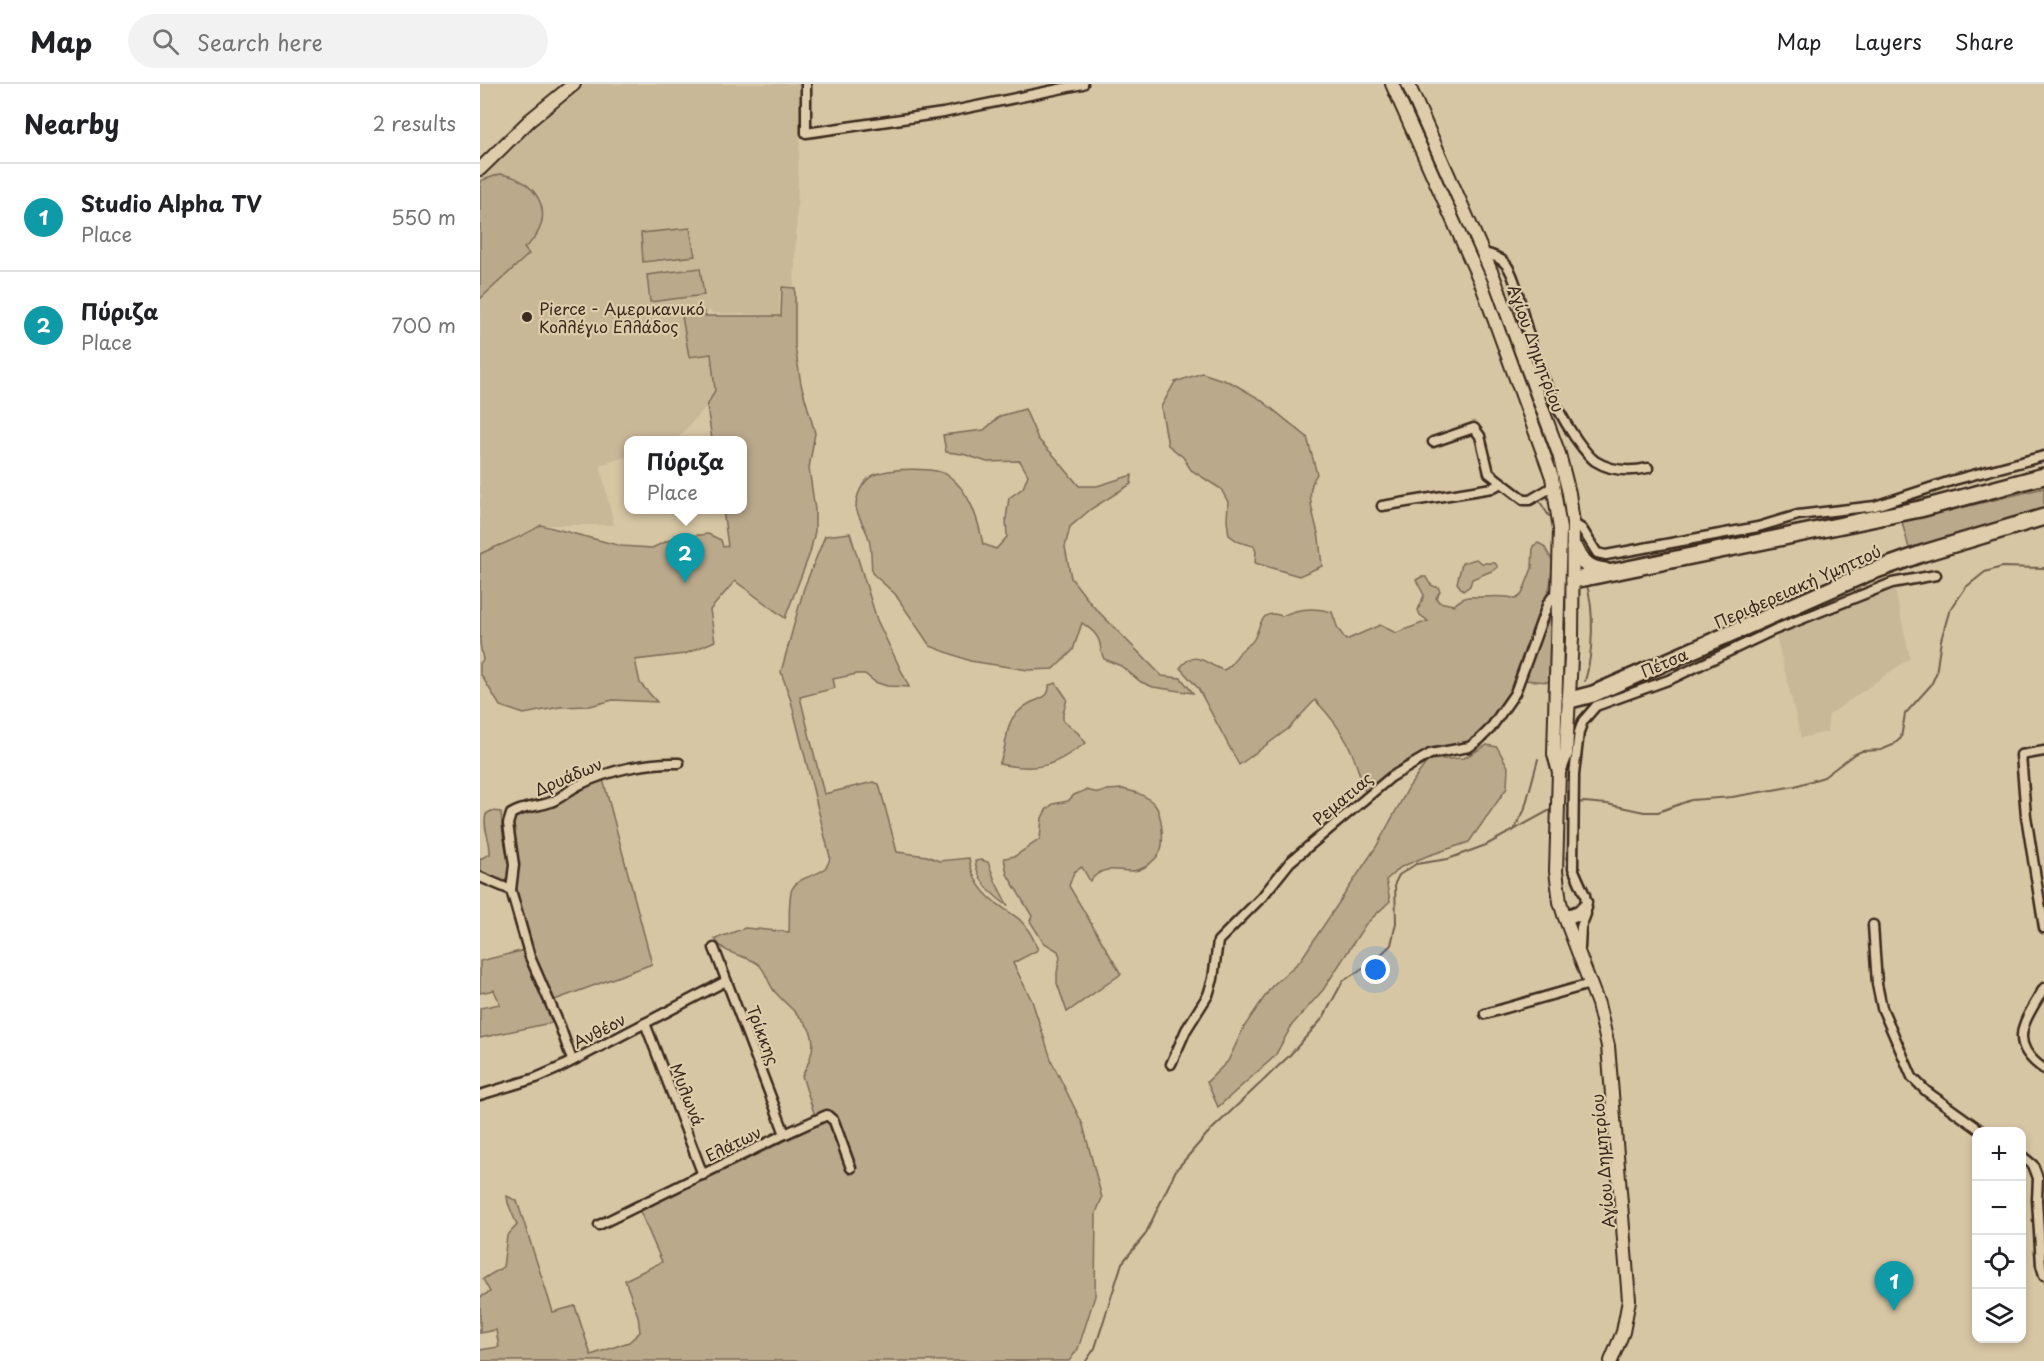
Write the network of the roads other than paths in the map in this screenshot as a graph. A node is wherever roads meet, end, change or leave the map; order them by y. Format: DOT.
graph roads {
  1 [pos="574,84"];
  2 [pos="806,84"];
  3 [pos="1083,84"];
  4 [pos="1392,84"];
  5 [pos="1408,84"];
  6 [pos="480,169"];
  7 [pos="1483,253"];
  8 [pos="1433,442"];
  9 [pos="2044,456"];
  10 [pos="1648,468"];
  11 [pos="2044,476"];
  12 [pos="1501,483"];
  13 [pos="1554,486"];
  14 [pos="1382,506"];
  15 [pos="2044,517"];
  16 [pos="1573,523"];
  17 [pos="1574,548"];
  18 [pos="1608,572"];
  19 [pos="1936,575"];
  20 [pos="1574,580"];
  21 [pos="1558,589"];
  22 [pos="1562,699"];
  23 [pos="2044,751"];
  24 [pos="679,763"];
  25 [pos="480,877"];
  26 [pos="511,890"];
  27 [pos="1587,905"];
  28 [pos="1564,915"];
  29 [pos="1873,925"];
  30 [pos="2044,928"];
  31 [pos="714,948"];
  32 [pos="1580,960"];
  33 [pos="726,981"];
  34 [pos="1590,984"];
  35 [pos="2044,988"];
  36 [pos="1485,1014"];
  37 [pos="645,1023"];
  38 [pos="572,1060"];
  39 [pos="1171,1064"];
  40 [pos="2044,1069"];
  41 [pos="480,1095"];
  42 [pos="1977,1127"];
  43 [pos="785,1134"];
  44 [pos="2026,1159"];
  45 [pos="851,1168"];
  46 [pos="2040,1172"];
  47 [pos="703,1174"];
  48 [pos="599,1225"];
  49 [pos="2044,1275"];
  50 [pos="1611,1361"];
  1 -- 6 [label="street"];
  2 -- 3 [label="street"];
  4 -- 13 [label="street, Αγίου Δημητρίου"];
  5 -- 7 [label="street, Αγίου Δημητρίου"];
  7 -- 10 [label="street"];
  7 -- 16 [label="street, Αγίου Δημητρίου"];
  8 -- 12 [label="street"];
  9 -- 16 [label="street"];
  11 -- 18 [label="highway, Περιφερειακή Υμηττού"];
  12 -- 13 [label="street"];
  12 -- 14 [label="street"];
  13 -- 21 [label="street, Αγίου Δημητρίου"];
  15 -- 22 [label="highway, Περιφερειακή Υμηττού"];
  16 -- 17 [label="street, Αγίου Δημητρίου"];
  17 -- 18 [label="highway"];
  17 -- 20 [label="street, Αγίου Δημητρίου"];
  18 -- 20 [label="highway, Περιφερειακή Υμηττού"];
  19 -- 27 [label="street, Πέτσα"];
  20 -- 21 [label="street"];
  20 -- 22 [label="street, Αγίου Δημητρίου"];
  21 -- 22 [label="street"];
  21 -- 39 [label="street, Ρεματιας"];
  22 -- 28 [label="street"];
  23 -- 30 [label="street"];
  24 -- 26 [label="street, Δρυάδων"];
  25 -- 26 [label="street"];
  26 -- 38 [label="street"];
  27 -- 28 [label="street"];
  27 -- 32 [label="street"];
  28 -- 32 [label="street"];
  29 -- 42 [label="street"];
  31 -- 33 [label="street, Τρίκκης"];
  32 -- 34 [label="street, Αγίου Δημητρίου"];
  33 -- 37 [label="street, Ανθέον"];
  33 -- 43 [label="street, Τρίκκης"];
  34 -- 36 [label="street"];
  34 -- 50 [label="street, Αγίου Δημητρίου"];
  35 -- 40 [label="street"];
  37 -- 38 [label="street, Ανθέον"];
  37 -- 47 [label="street, Μυλωνά"];
  38 -- 41 [label="street, Ανθέον"];
  43 -- 45 [label="street, Ελάτων"];
  43 -- 47 [label="street, Ελάτων"];
  44 -- 46 [label="street"];
  46 -- 49 [label="street"];
  47 -- 48 [label="street, Ελάτων"];
}
